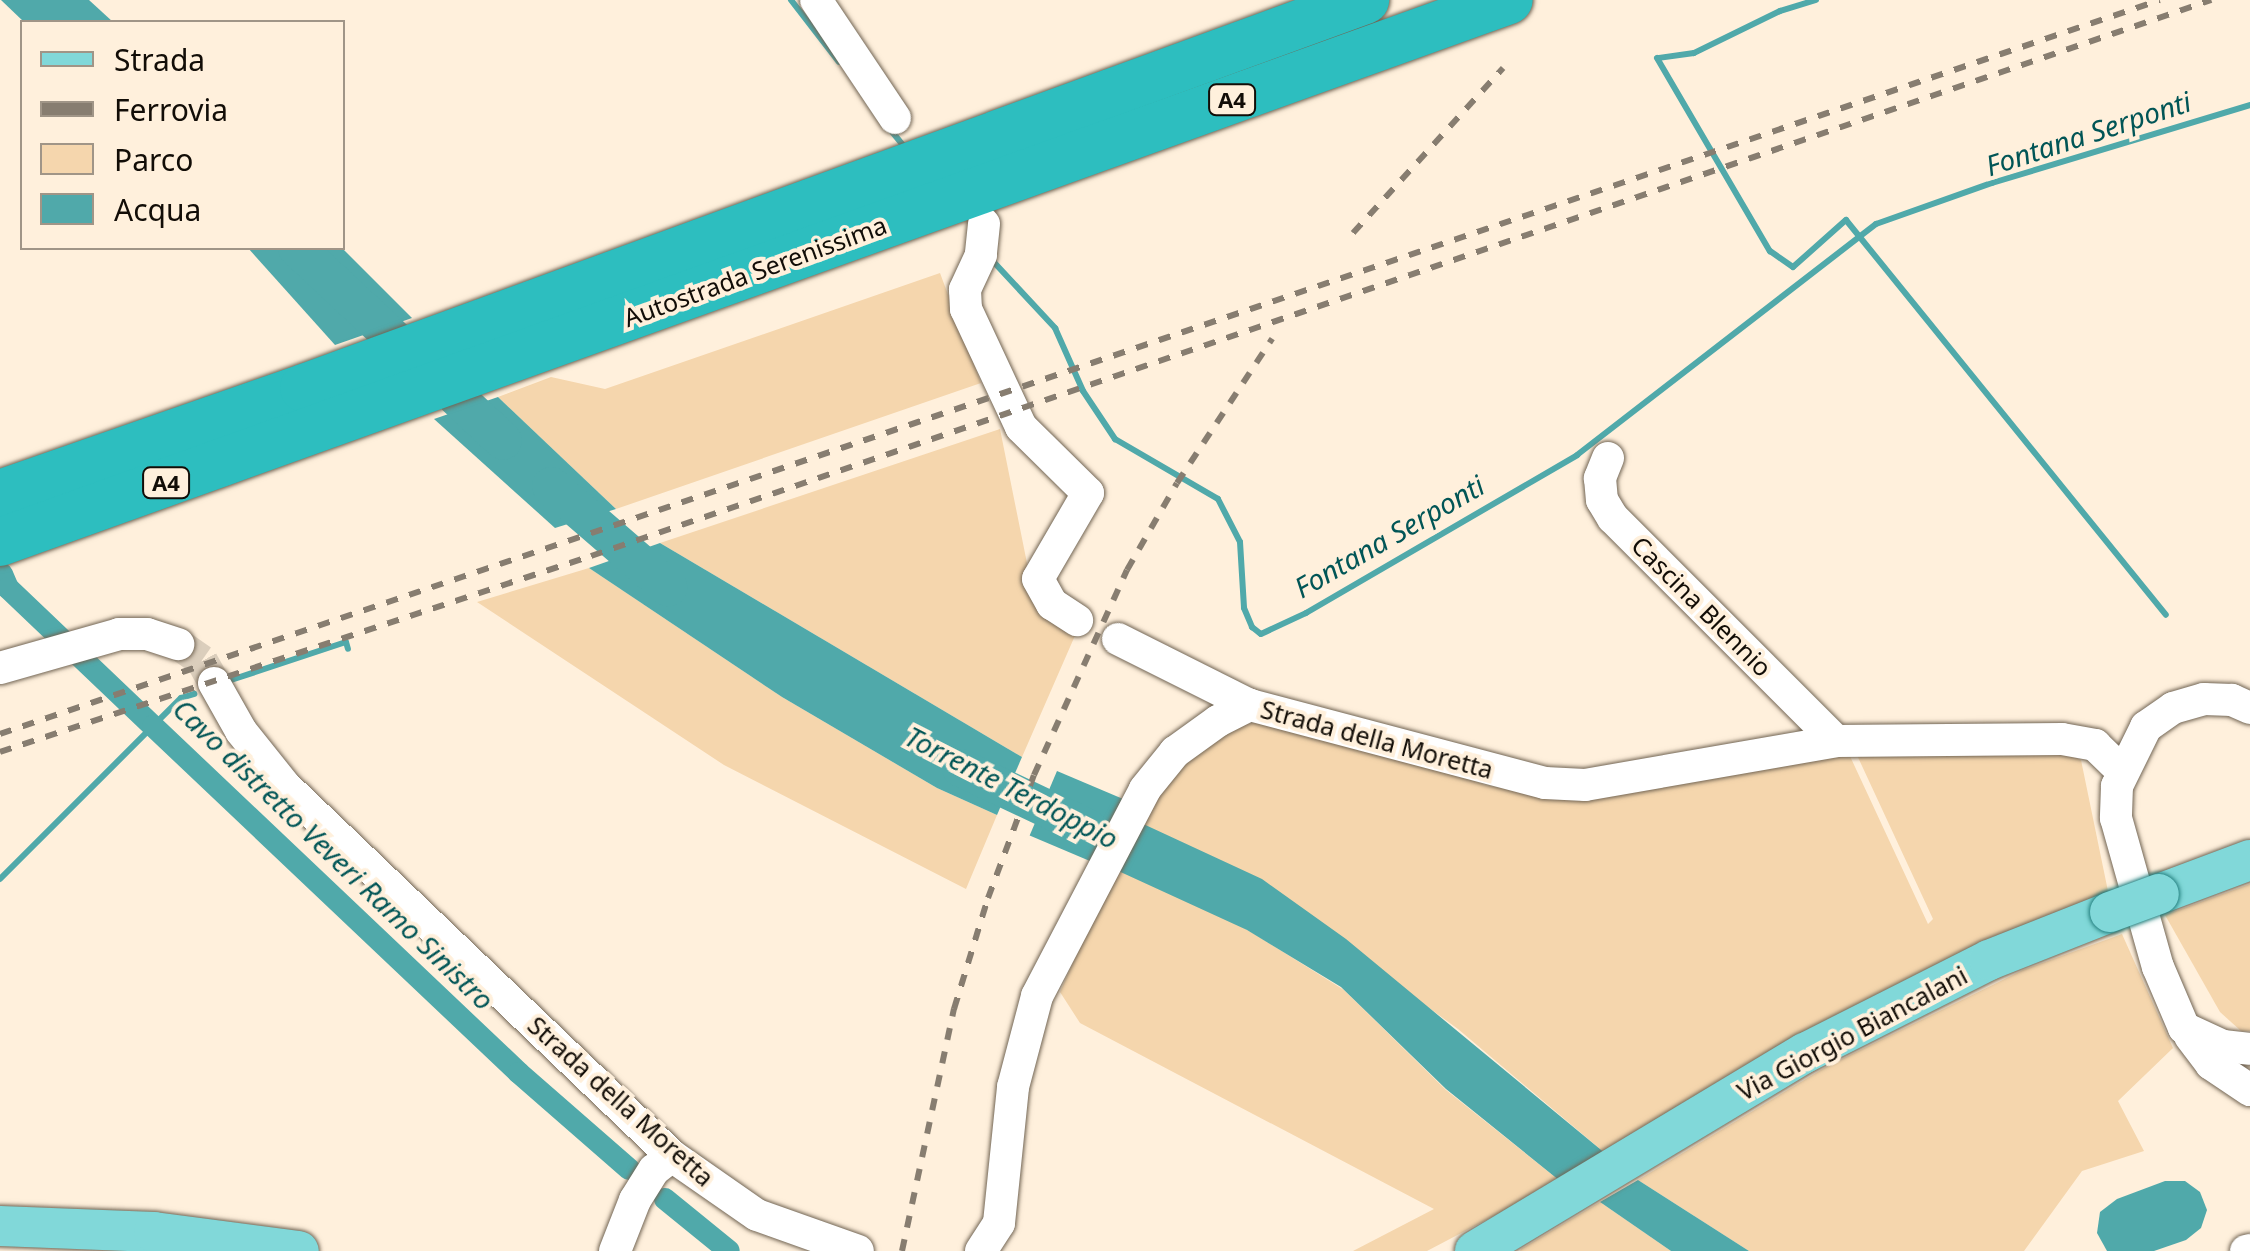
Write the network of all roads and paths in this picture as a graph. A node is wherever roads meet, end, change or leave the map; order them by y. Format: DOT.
graph roads {
  1 [pos="816,0"];
  2 [pos="1365,0"];
  3 [pos="1509,0"];
  4 [pos="895,118"];
  5 [pos="954,207"];
  6 [pos="318,406"];
  7 [pos="1608,458"];
  8 [pos="0,494"];
  9 [pos="0,542"];
  10 [pos="1077,620"];
  11 [pos="1118,639"];
  12 [pos="178,644"];
  13 [pos="0,668"];
  14 [pos="214,684"];
  15 [pos="1250,705"];
  16 [pos="2250,708"];
  17 [pos="1836,741"];
  18 [pos="2122,772"];
  19 [pos="2250,860"];
  20 [pos="2184,1028"];
  21 [pos="2250,1049"];
  22 [pos="2250,1090"];
  23 [pos="672,1156"];
  24 [pos="0,1226"];
  25 [pos="299,1251"];
  26 [pos="616,1251"];
  27 [pos="858,1251"];
  28 [pos="980,1251"];
  29 [pos="1475,1251"];
  1 -- 4 [label="street"];
  2 -- 5 [label="highway, Autostrada Serenissima / A4"];
  3 -- 5 [label="highway, Autostrada Serenissima / A4"];
  5 -- 6 [label="highway, Autostrada Serenissima / A4"];
  5 -- 6 [label="highway, Autostrada Serenissima / A4"];
  5 -- 10 [label="street"];
  6 -- 8 [label="highway, Autostrada Serenissima / A4"];
  6 -- 9 [label="highway, Autostrada Serenissima / A4"];
  7 -- 17 [label="street, Cascina Blennio"];
  11 -- 15 [label="street"];
  12 -- 13 [label="street"];
  14 -- 23 [label="street, Strada della Moretta"];
  15 -- 17 [label="street, Strada della Moretta"];
  15 -- 28 [label="street, Strada della Moretta"];
  16 -- 18 [label="street"];
  17 -- 18 [label="street, Strada della Moretta"];
  18 -- 20 [label="street"];
  19 -- 29 [label="main road, Via Giorgio Biancalani, bridge"];
  20 -- 21 [label="street"];
  20 -- 22 [label="street"];
  23 -- 26 [label="street"];
  23 -- 27 [label="street, Strada della Moretta"];
  24 -- 25 [label="main road"];
}
